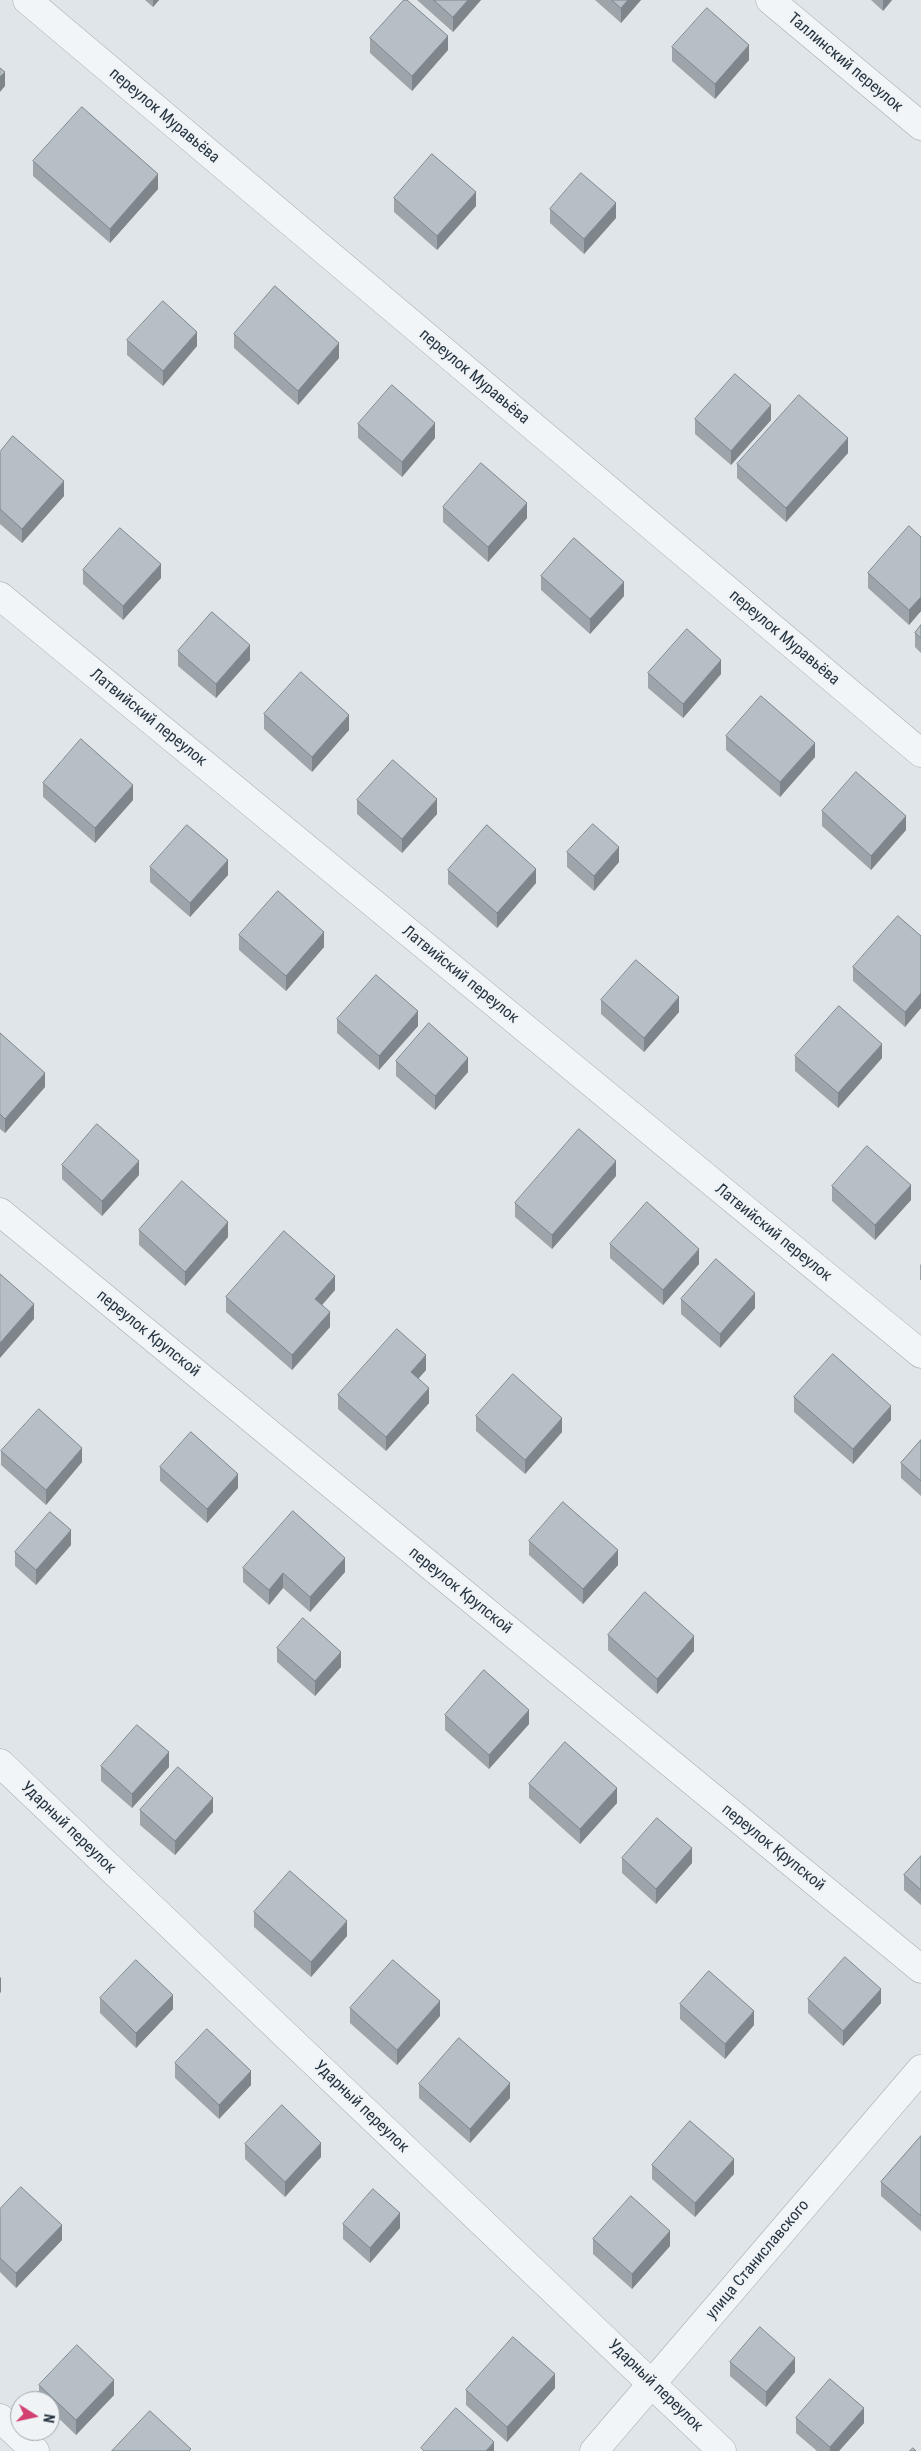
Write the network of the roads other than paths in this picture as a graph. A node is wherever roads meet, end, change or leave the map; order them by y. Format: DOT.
graph roads {
  1 [pos="27,0"];
  2 [pos="770,0"];
  3 [pos="921,126"];
  4 [pos="0,596"];
  5 [pos="921,753"];
  6 [pos="0,1212"];
  7 [pos="921,1354"];
  8 [pos="0,1763"];
  9 [pos="921,1970"];
  10 [pos="921,2069"];
  11 [pos="652,2384"];
  12 [pos="0,2418"];
  13 [pos="35,2451"];
  14 [pos="594,2451"];
  15 [pos="722,2451"];
  1 -- 5 [label="street, переулок Муравьёва"];
  2 -- 3 [label="street, Таллинский переулок"];
  4 -- 7 [label="street, Латвийский переулок"];
  6 -- 9 [label="street, переулок Крупской"];
  8 -- 11 [label="street, Ударный переулок"];
  10 -- 11 [label="street, улица Станиславского"];
  11 -- 14 [label="street, улица Станиславского"];
  11 -- 15 [label="street, Ударный переулок"];
  12 -- 13 [label="street"];
}
